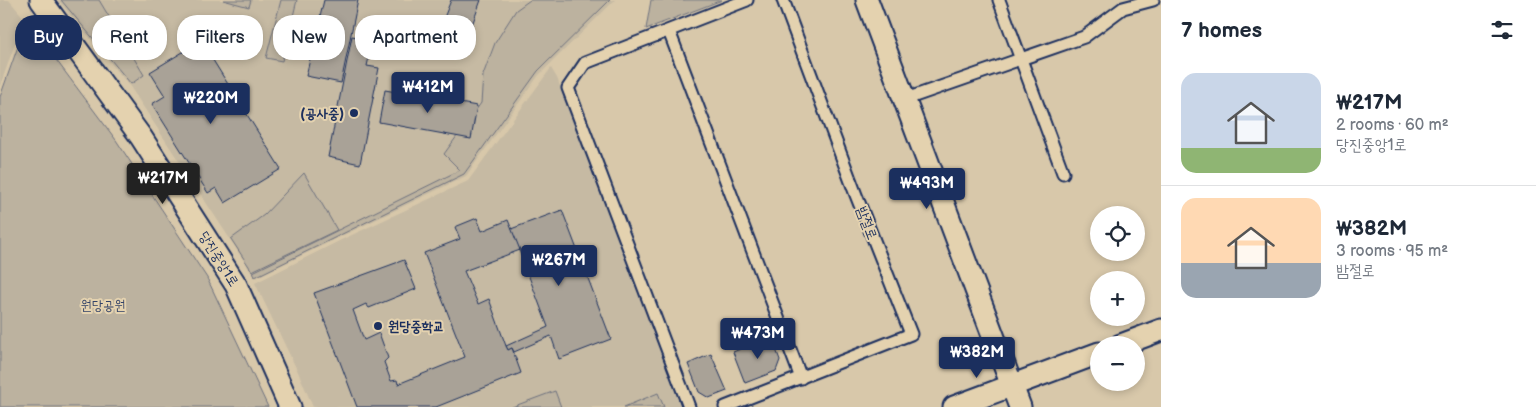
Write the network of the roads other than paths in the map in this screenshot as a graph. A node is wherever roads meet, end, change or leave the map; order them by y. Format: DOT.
graph roads {
  1 [pos="41,0"];
  2 [pos="747,0"];
  3 [pos="783,0"];
  4 [pos="868,0"];
  5 [pos="999,0"];
  6 [pos="1153,0"];
  7 [pos="669,31"];
  8 [pos="1021,60"];
  9 [pos="906,99"];
  10 [pos="1062,173"];
  11 [pos="1161,330"];
  12 [pos="1145,336"];
  13 [pos="1090,356"];
  14 [pos="801,378"];
  15 [pos="1012,385"];
  16 [pos="290,407"];
  17 [pos="688,407"];
  18 [pos="725,407"];
  19 [pos="954,407"];
  20 [pos="1020,407"];
  1 -- 16 [label="street, 당진중앙1로"];
  2 -- 7 [label="lane"];
  3 -- 14 [label="lane, 밤절로"];
  4 -- 9 [label="street"];
  5 -- 8 [label="lane"];
  6 -- 8 [label="lane"];
  7 -- 14 [label="lane"];
  7 -- 17 [label="lane"];
  8 -- 9 [label="lane"];
  8 -- 10 [label="lane"];
  9 -- 15 [label="street"];
  11 -- 12 [label="street"];
  13 -- 15 [label="street"];
  14 -- 18 [label="lane, 밤절로"];
  15 -- 19 [label="street"];
  15 -- 20 [label="street"];
}
